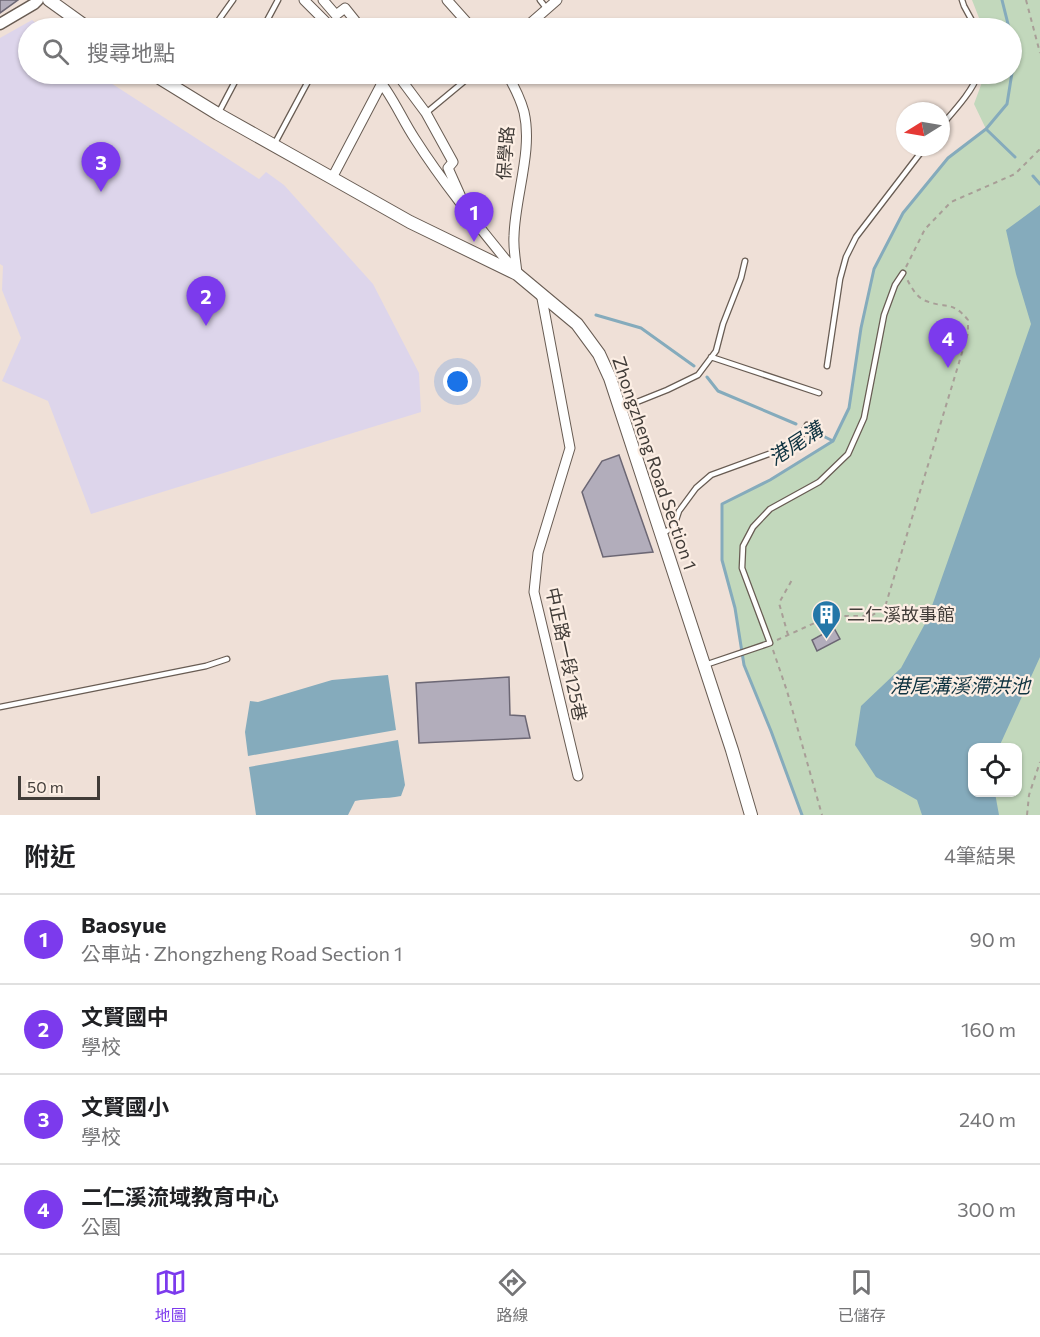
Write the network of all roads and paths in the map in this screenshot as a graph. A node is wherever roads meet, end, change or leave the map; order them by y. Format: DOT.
graph roads {
  1 [pos="38,0"];
  2 [pos="49,0"];
  3 [pos="233,0"];
  4 [pos="278,0"];
  5 [pos="303,0"];
  6 [pos="323,0"];
  7 [pos="447,0"];
  8 [pos="540,0"];
  9 [pos="557,0"];
  10 [pos="962,0"];
  11 [pos="1026,0"];
  12 [pos="547,9"];
  13 [pos="74,18"];
  14 [pos="220,18"];
  15 [pos="268,18"];
  16 [pos="322,18"];
  17 [pos="353,18"];
  18 [pos="463,18"];
  19 [pos="537,18"];
  20 [pos="971,18"];
  21 [pos="0,24"];
  22 [pos="1040,53"];
  23 [pos="168,84"];
  24 [pos="175,84"];
  25 [pos="234,84"];
  26 [pos="307,84"];
  27 [pos="381,84"];
  28 [pos="383,84"];
  29 [pos="404,84"];
  30 [pos="461,84"];
  31 [pos="513,84"];
  32 [pos="973,84"];
  33 [pos="173,87"];
  34 [pos="426,113"];
  35 [pos="218,114"];
  36 [pos="950,115"];
  37 [pos="274,145"];
  38 [pos="1040,147"];
  39 [pos="918,156"];
  40 [pos="332,178"];
  41 [pos="470,215"];
  42 [pos="745,261"];
  43 [pos="903,273"];
  44 [pos="518,274"];
  45 [pos="541,293"];
  46 [pos="711,357"];
  47 [pos="827,366"];
  48 [pos="819,393"];
  49 [pos="620,409"];
  50 [pos="807,425"];
  51 [pos="661,534"];
  52 [pos="794,578"];
  53 [pos="788,635"];
  54 [pos="770,643"];
  55 [pos="227,659"];
  56 [pos="705,665"];
  57 [pos="0,707"];
  58 [pos="1040,762"];
  59 [pos="578,776"];
  60 [pos="752,815"];
  61 [pos="822,815"];
  62 [pos="1027,815"];
  1 -- 21 [label="street"];
  2 -- 13 [label="main road"];
  3 -- 14 [label="lane"];
  4 -- 15 [label="lane"];
  5 -- 16 [label="street"];
  6 -- 17 [label="street"];
  7 -- 18 [label="street"];
  8 -- 12 [label="lane"];
  9 -- 12 [label="street"];
  10 -- 20 [label="lane"];
  11 -- 22 [label="path"];
  12 -- 19 [label="street"];
  23 -- 33 [label="main road, Zhongzheng Road Section 1"];
  24 -- 33 [label="lane"];
  25 -- 35 [label="lane"];
  26 -- 37 [label="lane"];
  27 -- 40 [label="street"];
  28 -- 41 [label="street"];
  29 -- 34 [label="street"];
  30 -- 34 [label="lane"];
  31 -- 44 [label="street, 保學路"];
  32 -- 36 [label="lane"];
  33 -- 35 [label="main road, Zhongzheng Road Section 1"];
  34 -- 41 [label="street"];
  35 -- 37 [label="main road, Zhongzheng Road Section 1"];
  37 -- 40 [label="main road, Zhongzheng Road Section 1"];
  38 -- 43 [label="path"];
  39 -- 47 [label="lane"];
  40 -- 44 [label="main road, Zhongzheng Road Section 1"];
  41 -- 44 [label="street"];
  42 -- 46 [label="lane"];
  43 -- 53 [label="path"];
  43 -- 54 [label="lane"];
  44 -- 45 [label="main road, Zhongzheng Road Section 1"];
  45 -- 49 [label="main road, Zhongzheng Road Section 1"];
  45 -- 59 [label="street, 中正路一段125巷"];
  46 -- 48 [label="lane"];
  46 -- 49 [label="lane"];
  49 -- 51 [label="main road, Zhongzheng Road Section 1"];
  50 -- 51 [label="lane"];
  51 -- 56 [label="main road, Zhongzheng Road Section 1"];
  52 -- 53 [label="path"];
  53 -- 54 [label="path"];
  54 -- 56 [label="lane"];
  54 -- 61 [label="path"];
  55 -- 57 [label="lane"];
  56 -- 60 [label="main road, Zhongzheng Road Section 1"];
  58 -- 62 [label="path"];
}
